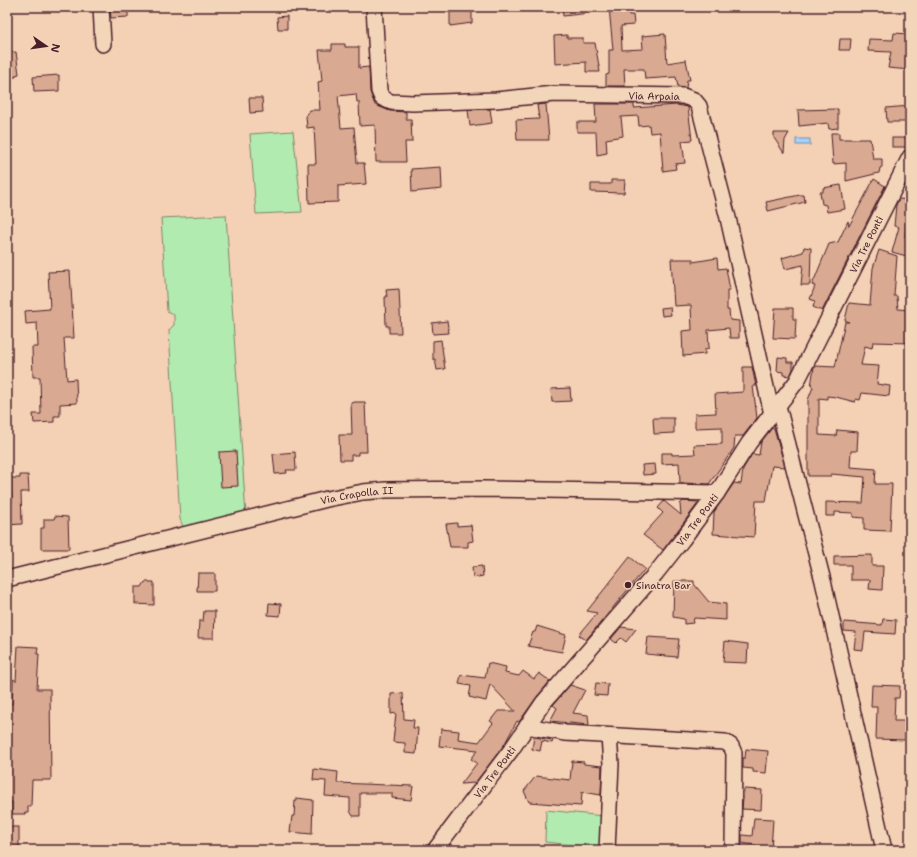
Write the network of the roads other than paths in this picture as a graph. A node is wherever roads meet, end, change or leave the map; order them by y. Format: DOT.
graph roads {
  1 [pos="101,7"];
  2 [pos="374,7"];
  3 [pos="103,44"];
  4 [pos="910,157"];
  5 [pos="775,410"];
  6 [pos="717,493"];
  7 [pos="7,579"];
  8 [pos="527,726"];
  9 [pos="610,736"];
  10 [pos="435,850"];
  11 [pos="607,850"];
  12 [pos="733,850"];
  13 [pos="884,850"];
  1 -- 3 [label="street"];
  2 -- 5 [label="street, Via Arpaia"];
  4 -- 5 [label="street, Via Tre Ponti"];
  5 -- 6 [label="street, Via Tre Ponti"];
  5 -- 13 [label="street, Via Arpaia"];
  6 -- 7 [label="street, Via Crapolla II"];
  6 -- 8 [label="street, Via Tre Ponti"];
  8 -- 9 [label="street"];
  8 -- 10 [label="street, Via Tre Ponti"];
  9 -- 11 [label="street"];
  9 -- 12 [label="street"];
}
